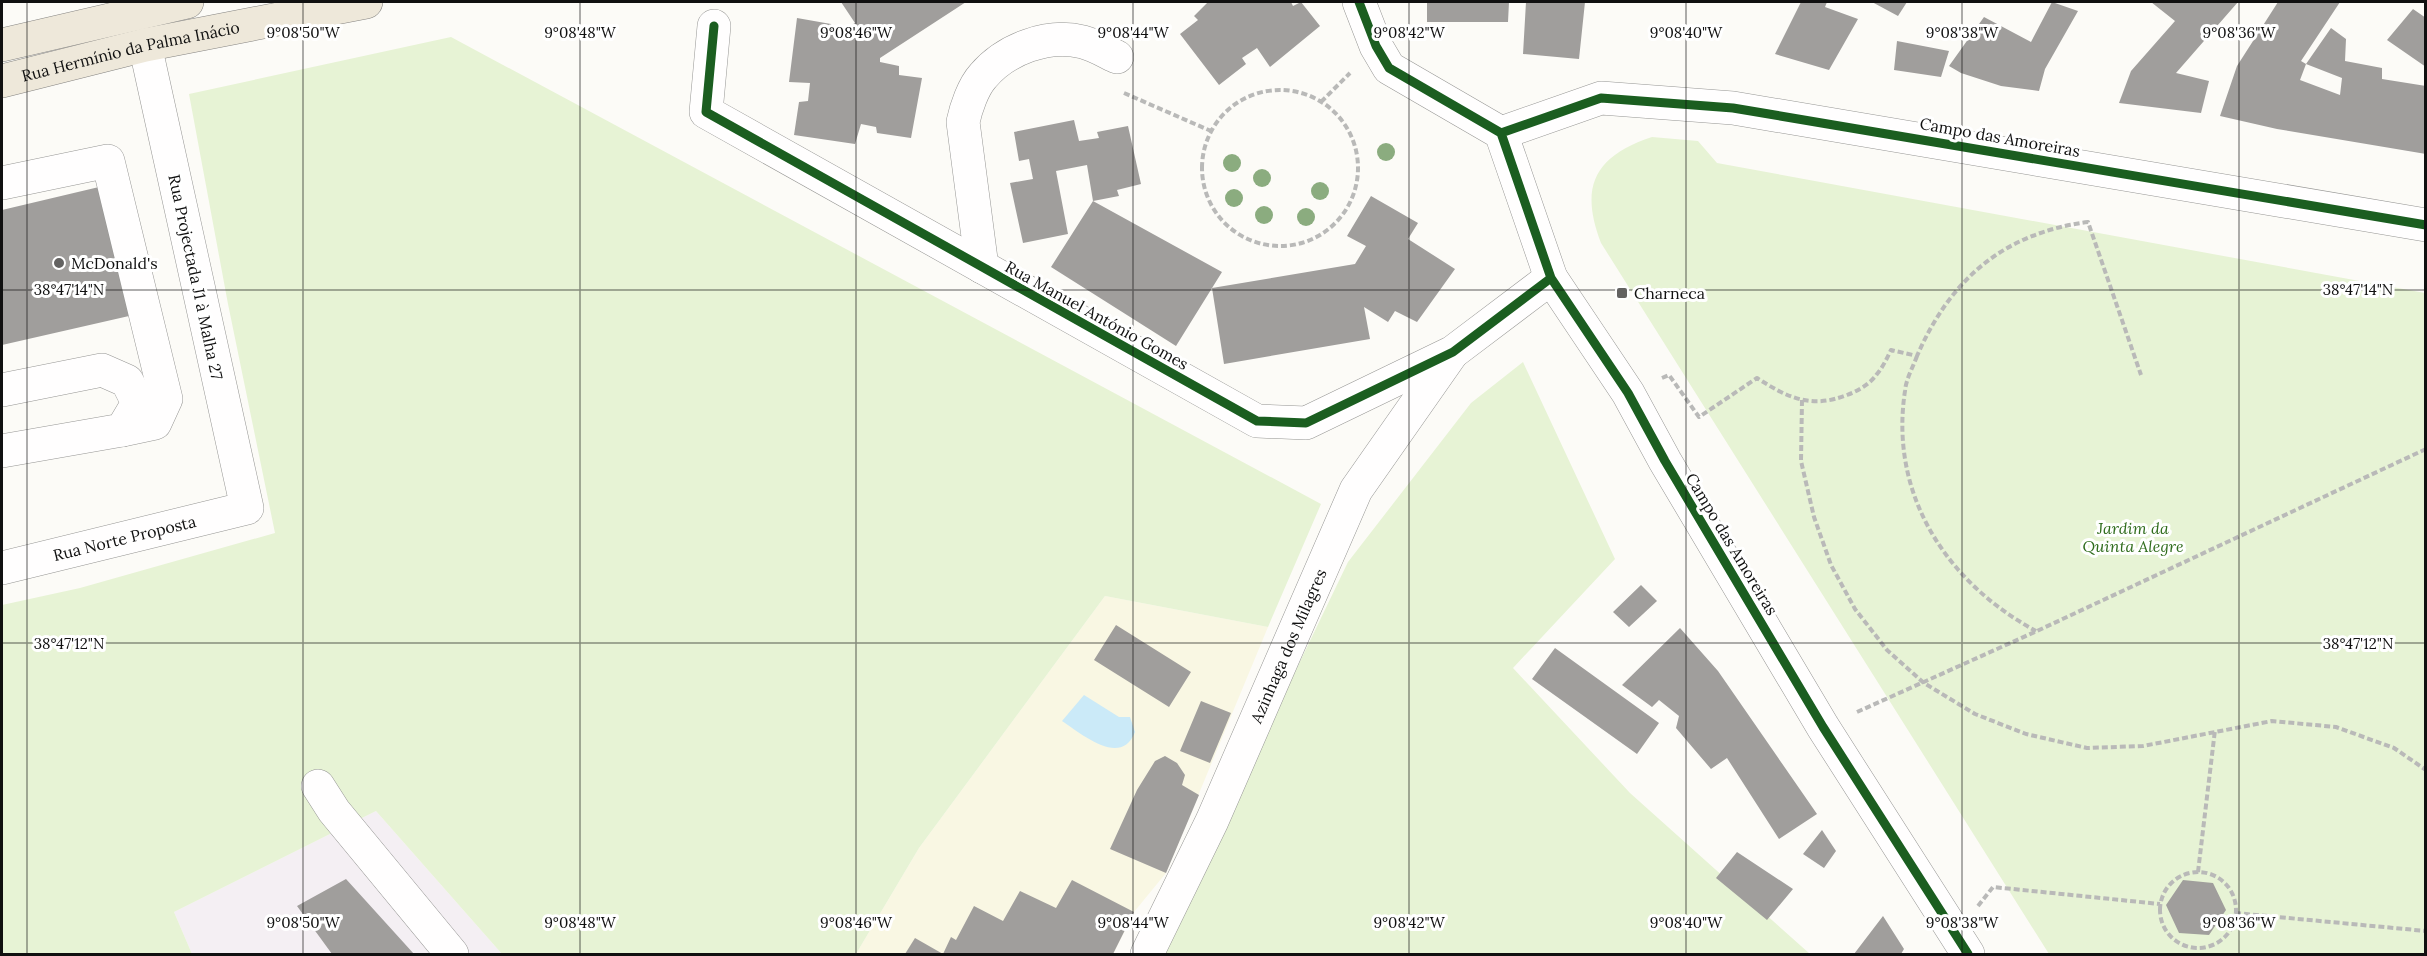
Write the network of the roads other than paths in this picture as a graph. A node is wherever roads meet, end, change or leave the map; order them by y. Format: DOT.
graph roads {
  1 [pos="187,2"];
  2 [pos="366,2"];
  3 [pos="1359,2"];
  4 [pos="714,26"];
  5 [pos="2,45"];
  6 [pos="145,45"];
  7 [pos="1117,57"];
  8 [pos="2,81"];
  9 [pos="1501,133"];
  10 [pos="2,183"];
  11 [pos="2426,225"];
  12 [pos="982,267"];
  13 [pos="1551,278"];
  14 [pos="1453,352"];
  15 [pos="2,390"];
  16 [pos="122,430"];
  17 [pos="2,451"];
  18 [pos="247,508"];
  19 [pos="2,568"];
  20 [pos="318,786"];
  21 [pos="1962,944"];
  22 [pos="452,954"];
  23 [pos="1147,954"];
  1 -- 5 [label="main road"];
  2 -- 6 [label="main road, Rua Hermínio da Palma Inácio"];
  3 -- 9 [label="street"];
  4 -- 12 [label="street, Rua Manuel António Gomes"];
  6 -- 8 [label="main road, Rua Hermínio da Palma Inácio"];
  6 -- 18 [label="street, Rua Projectada J1 à Malha 27"];
  7 -- 12 [label="street, Rua Manuel António Gomes"];
  9 -- 11 [label="street, Campo das Amoreiras"];
  9 -- 13 [label="street, Campo das Amoreiras"];
  10 -- 16 [label="street"];
  12 -- 14 [label="street, Rua Manuel António Gomes"];
  13 -- 14 [label="street, Rua Manuel António Gomes"];
  13 -- 21 [label="street, Campo das Amoreiras"];
  14 -- 23 [label="street, Azinhaga dos Milagres"];
  15 -- 16 [label="street"];
  16 -- 17 [label="street"];
  18 -- 19 [label="street, Rua Norte Proposta"];
  20 -- 22 [label="street"];
}
